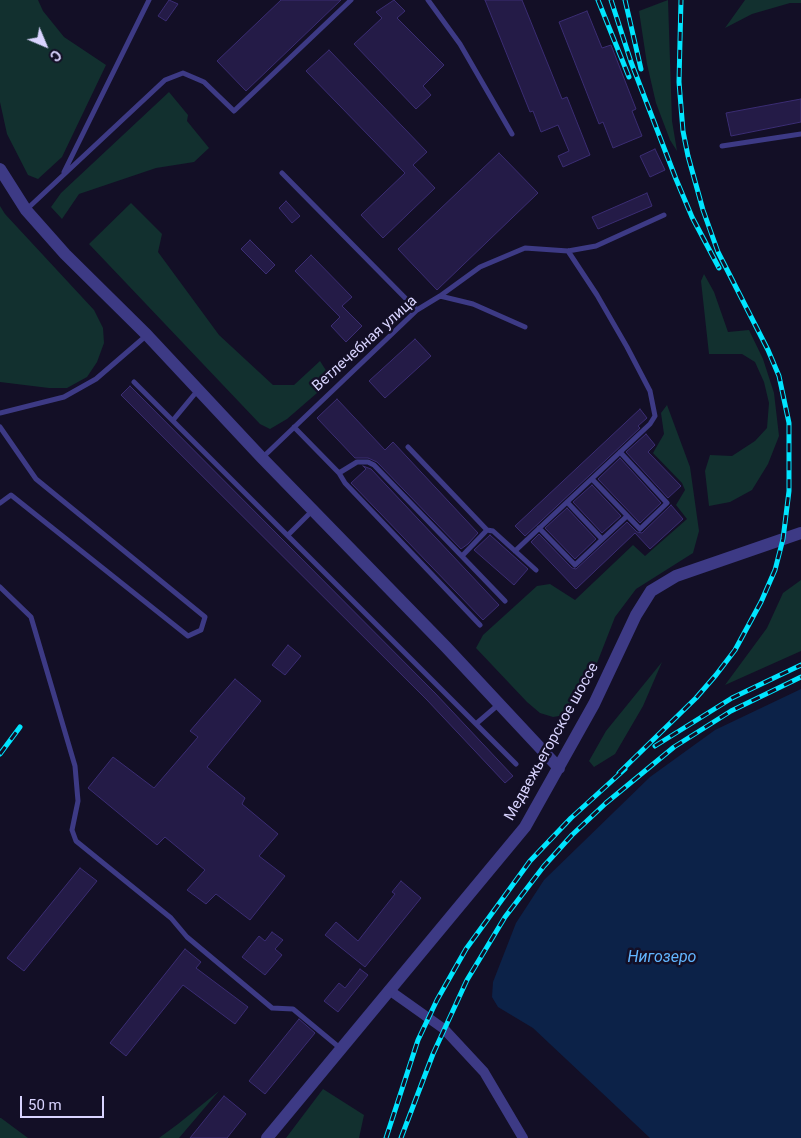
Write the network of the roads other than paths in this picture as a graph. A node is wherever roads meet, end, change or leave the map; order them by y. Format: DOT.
graph roads {
  1 [pos="149,0"];
  2 [pos="352,0"];
  3 [pos="428,0"];
  4 [pos="512,134"];
  5 [pos="801,134"];
  6 [pos="722,146"];
  7 [pos="0,169"];
  8 [pos="282,172"];
  9 [pos="62,174"];
  10 [pos="26,210"];
  11 [pos="664,215"];
  12 [pos="568,251"];
  13 [pos="440,296"];
  14 [pos="417,310"];
  15 [pos="525,327"];
  16 [pos="147,335"];
  17 [pos="134,382"];
  18 [pos="199,390"];
  19 [pos="0,413"];
  20 [pos="174,419"];
  21 [pos="0,427"];
  22 [pos="294,427"];
  23 [pos="408,447"];
  24 [pos="620,452"];
  25 [pos="262,458"];
  26 [pos="339,473"];
  27 [pos="592,479"];
  28 [pos="567,502"];
  29 [pos="0,503"];
  30 [pos="314,509"];
  31 [pos="627,516"];
  32 [pos="539,528"];
  33 [pos="487,530"];
  34 [pos="801,533"];
  35 [pos="288,535"];
  36 [pos="602,540"];
  37 [pos="515,551"];
  38 [pos="462,556"];
  39 [pos="536,570"];
  40 [pos="0,587"];
  41 [pos="504,601"];
  42 [pos="480,625"];
  43 [pos="498,704"];
  44 [pos="476,723"];
  45 [pos="516,764"];
  46 [pos="559,768"];
  47 [pos="389,990"];
  48 [pos="340,1048"];
  49 [pos="268,1138"];
  50 [pos="523,1138"];
  1 -- 9 [label="lane"];
  2 -- 9 [label="lane"];
  3 -- 4 [label="lane"];
  5 -- 6 [label="lane"];
  7 -- 10 [label="street"];
  8 -- 14 [label="lane"];
  9 -- 10 [label="lane"];
  10 -- 16 [label="street"];
  11 -- 12 [label="lane, Ветлечебная улица"];
  12 -- 13 [label="lane, Ветлечебная улица"];
  12 -- 24 [label="lane"];
  13 -- 14 [label="lane, Ветлечебная улица"];
  13 -- 15 [label="lane"];
  14 -- 22 [label="lane, Ветлечебная улица"];
  16 -- 18 [label="street"];
  16 -- 19 [label="lane"];
  17 -- 20 [label="lane"];
  18 -- 20 [label="lane"];
  18 -- 25 [label="street"];
  20 -- 35 [label="lane"];
  21 -- 29 [label="lane"];
  22 -- 25 [label="lane, Ветлечебная улица"];
  22 -- 26 [label="lane"];
  23 -- 33 [label="lane"];
  24 -- 27 [label="lane"];
  24 -- 31 [label="lane"];
  25 -- 30 [label="street"];
  26 -- 38 [label="lane"];
  26 -- 42 [label="lane"];
  27 -- 28 [label="lane"];
  27 -- 31 [label="lane"];
  28 -- 32 [label="lane"];
  28 -- 36 [label="lane"];
  30 -- 35 [label="lane"];
  30 -- 43 [label="street"];
  31 -- 36 [label="lane"];
  32 -- 36 [label="lane"];
  32 -- 37 [label="lane"];
  33 -- 37 [label="lane"];
  33 -- 38 [label="lane"];
  34 -- 46 [label="street, Медвежьегорское шоссе"];
  35 -- 44 [label="lane"];
  37 -- 39 [label="lane"];
  38 -- 41 [label="lane"];
  40 -- 48 [label="lane"];
  43 -- 44 [label="lane"];
  43 -- 46 [label="street"];
  44 -- 45 [label="lane"];
  46 -- 47 [label="street, Медвежьегорское шоссе"];
  47 -- 48 [label="street, Медвежьегорское шоссе"];
  47 -- 50 [label="street"];
  48 -- 49 [label="street, Медвежьегорское шоссе"];
}
